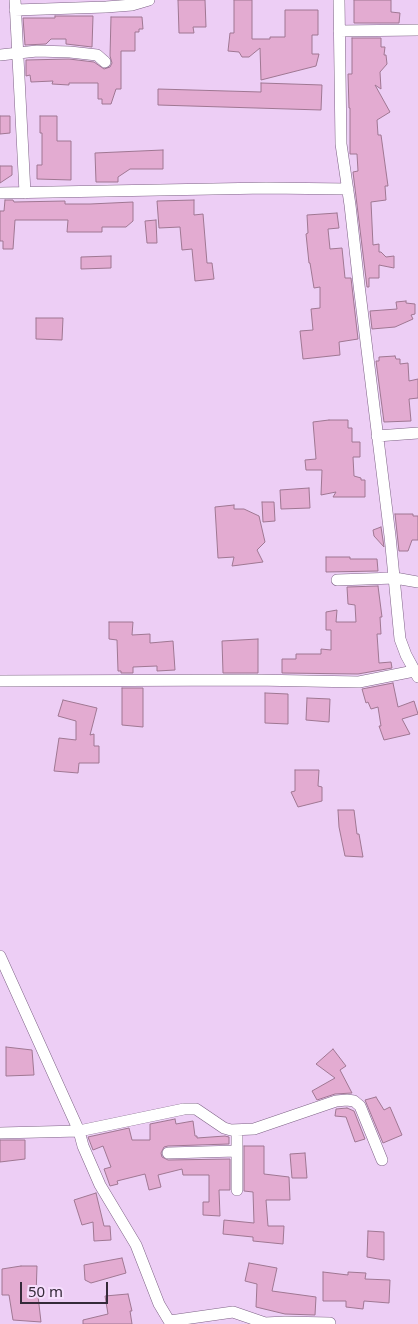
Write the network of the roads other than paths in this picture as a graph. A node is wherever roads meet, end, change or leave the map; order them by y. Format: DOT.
graph roads {
  1 [pos="149,0"];
  2 [pos="338,0"];
  3 [pos="15,5"];
  4 [pos="418,30"];
  5 [pos="339,31"];
  6 [pos="17,52"];
  7 [pos="0,55"];
  8 [pos="106,62"];
  9 [pos="348,189"];
  10 [pos="0,193"];
  11 [pos="24,193"];
  12 [pos="418,433"];
  13 [pos="377,436"];
  14 [pos="395,578"];
  15 [pos="337,580"];
  16 [pos="418,582"];
  17 [pos="416,674"];
  18 [pos="0,681"];
  19 [pos="0,956"];
  20 [pos="236,1130"];
  21 [pos="79,1131"];
  22 [pos="0,1133"];
  23 [pos="236,1151"];
  24 [pos="168,1153"];
  25 [pos="382,1160"];
  26 [pos="237,1190"];
  27 [pos="171,1322"];
  28 [pos="285,1323"];
  29 [pos="330,1323"];
  1 -- 3 [label="street"];
  2 -- 5 [label="street"];
  3 -- 6 [label="street"];
  4 -- 5 [label="street"];
  5 -- 9 [label="street"];
  6 -- 7 [label="street"];
  6 -- 8 [label="street"];
  6 -- 11 [label="street"];
  9 -- 11 [label="street"];
  9 -- 13 [label="street"];
  10 -- 11 [label="street"];
  12 -- 13 [label="street"];
  13 -- 14 [label="street"];
  14 -- 15 [label="street"];
  14 -- 16 [label="street"];
  14 -- 17 [label="street"];
  17 -- 18 [label="street"];
  19 -- 21 [label="street"];
  20 -- 21 [label="street"];
  20 -- 23 [label="street"];
  20 -- 25 [label="street"];
  21 -- 22 [label="street"];
  21 -- 27 [label="street"];
  23 -- 24 [label="street"];
  23 -- 26 [label="street"];
  27 -- 28 [label="street"];
  28 -- 29 [label="street"];
}
